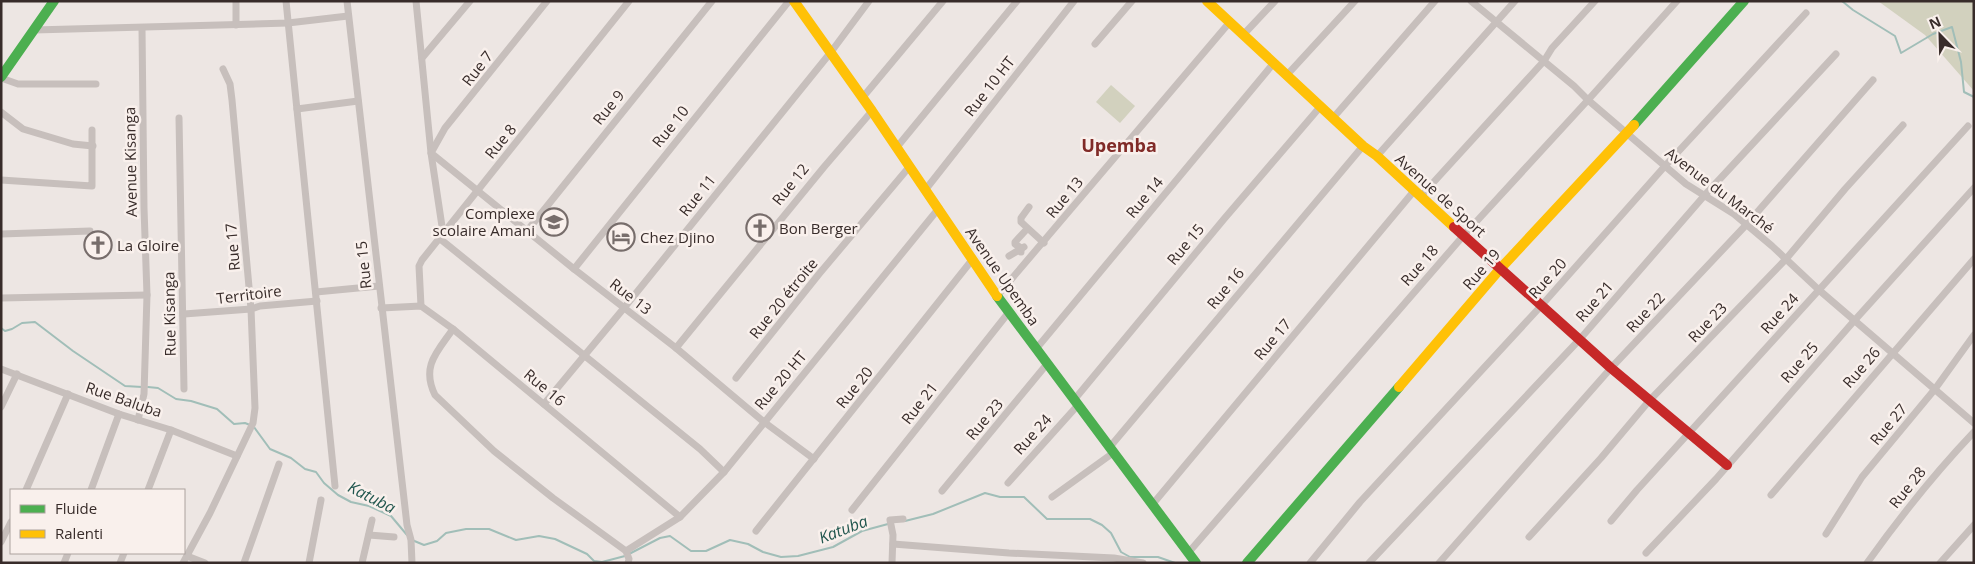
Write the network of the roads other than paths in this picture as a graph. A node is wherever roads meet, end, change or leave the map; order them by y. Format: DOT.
graph roads {
  1 [pos="54,1"];
  2 [pos="236,1"];
  3 [pos="286,1"];
  4 [pos="347,1"];
  5 [pos="416,1"];
  6 [pos="470,1"];
  7 [pos="547,1"];
  8 [pos="630,1"];
  9 [pos="712,1"];
  10 [pos="789,1"];
  11 [pos="794,1"];
  12 [pos="869,1"];
  13 [pos="943,1"];
  14 [pos="1017,1"];
  15 [pos="1074,1"];
  16 [pos="1132,1"];
  17 [pos="1275,1"];
  18 [pos="1355,1"];
  19 [pos="1435,1"];
  20 [pos="1471,1"];
  21 [pos="1515,1"];
  22 [pos="1595,1"];
  23 [pos="1677,1"];
  24 [pos="1744,1"];
  25 [pos="1209,2"];
  26 [pos="1806,14"];
  27 [pos="348,16"];
  28 [pos="1496,22"];
  29 [pos="1229,23"];
  30 [pos="288,24"];
  31 [pos="236,25"];
  32 [pos="142,28"];
  33 [pos="34,30"];
  34 [pos="1244,35"];
  35 [pos="1095,44"];
  36 [pos="831,52"];
  37 [pos="1836,54"];
  38 [pos="422,58"];
  39 [pos="1544,61"];
  40 [pos="1273,64"];
  41 [pos="223,69"];
  42 [pos="1286,76"];
  43 [pos="1,78"];
  44 [pos="1873,80"];
  45 [pos="96,84"];
  46 [pos="863,97"];
  47 [pos="1588,100"];
  48 [pos="358,102"];
  49 [pos="1320,107"];
  50 [pos="297,109"];
  51 [pos="872,111"];
  52 [pos="1,112"];
  53 [pos="179,118"];
  54 [pos="1333,118"];
  55 [pos="1903,124"];
  56 [pos="1968,126"];
  57 [pos="92,130"];
  58 [pos="1627,133"];
  59 [pos="93,146"];
  60 [pos="1363,146"];
  61 [pos="897,147"];
  62 [pos="431,153"];
  63 [pos="1377,156"];
  64 [pos="910,166"];
  65 [pos="1665,166"];
  66 [pos="1,180"];
  67 [pos="1974,188"];
  68 [pos="926,189"];
  69 [pos="478,191"];
  70 [pos="1417,194"];
  71 [pos="1704,196"];
  72 [pos="939,208"];
  73 [pos="1029,208"];
  74 [pos="1746,225"];
  75 [pos="1027,229"];
  76 [pos="90,231"];
  77 [pos="527,231"];
  78 [pos="1,234"];
  79 [pos="1464,235"];
  80 [pos="441,236"];
  81 [pos="1044,243"];
  82 [pos="1009,256"];
  83 [pos="1786,259"];
  84 [pos="1974,259"];
  85 [pos="972,260"];
  86 [pos="574,269"];
  87 [pos="1500,269"];
  88 [pos="379,286"];
  89 [pos="1818,290"];
  90 [pos="316,292"];
  91 [pos="147,295"];
  92 [pos="997,296"];
  93 [pos="1,298"];
  94 [pos="317,301"];
  95 [pos="421,306"];
  96 [pos="1541,306"];
  97 [pos="382,308"];
  98 [pos="624,308"];
  99 [pos="251,309"];
  100 [pos="1009,312"];
  101 [pos="184,314"];
  102 [pos="1854,321"];
  103 [pos="453,330"];
  104 [pos="1974,334"];
  105 [pos="1580,339"];
  106 [pos="676,348"];
  107 [pos="1036,349"];
  108 [pos="1892,353"];
  109 [pos="584,357"];
  110 [pos="1047,364"];
  111 [pos="1611,368"];
  112 [pos="1,369"];
  113 [pos="17,374"];
  114 [pos="736,378"];
  115 [pos="184,389"];
  116 [pos="1935,389"];
  117 [pos="68,394"];
  118 [pos="1649,401"];
  119 [pos="1076,402"];
  120 [pos="544,404"];
  121 [pos="1,407"];
  122 [pos="119,414"];
  123 [pos="138,420"];
  124 [pos="764,422"];
  125 [pos="1974,423"];
  126 [pos="171,430"];
  127 [pos="1974,432"];
  128 [pos="1689,433"];
  129 [pos="1111,451"];
  130 [pos="237,456"];
  131 [pos="814,459"];
  132 [pos="279,464"];
  133 [pos="1727,465"];
  134 [pos="724,472"];
  135 [pos="1008,483"];
  136 [pos="335,486"];
  137 [pos="26,489"];
  138 [pos="92,489"];
  139 [pos="148,489"];
  140 [pos="942,491"];
  141 [pos="1771,495"];
  142 [pos="1052,497"];
  143 [pos="321,500"];
  144 [pos="1152,505"];
  145 [pos="852,510"];
  146 [pos="680,517"];
  147 [pos="903,519"];
  148 [pos="372,520"];
  149 [pos="1611,521"];
  150 [pos="10,524"];
  151 [pos="1974,525"];
  152 [pos="756,531"];
  153 [pos="1826,534"];
  154 [pos="369,535"];
  155 [pos="394,537"];
  156 [pos="1529,537"];
  157 [pos="1,542"];
  158 [pos="893,544"];
  159 [pos="626,551"];
  160 [pos="1189,552"];
  161 [pos="1646,554"];
  162 [pos="185,559"];
  163 [pos="629,561"];
  164 [pos="205,563"];
  165 [pos="244,563"];
  166 [pos="309,563"];
  167 [pos="362,563"];
  168 [pos="412,563"];
  169 [pos="892,563"];
  170 [pos="1143,563"];
  171 [pos="1196,563"];
  172 [pos="1247,563"];
  173 [pos="1310,563"];
  174 [pos="1369,563"];
  175 [pos="1439,563"];
  176 [pos="1867,563"];
  177 [pos="1940,563"];
  1 -- 33 [label="main road"];
  2 -- 31 [label="street"];
  3 -- 30 [label="street"];
  4 -- 27 [label="street, Rue 15"];
  5 -- 38 [label="street"];
  6 -- 38 [label="street"];
  7 -- 62 [label="street, Rue 7"];
  8 -- 69 [label="street, Rue 8"];
  9 -- 77 [label="street, Rue 9"];
  10 -- 86 [label="street, Rue 10"];
  11 -- 36 [label="main road, Avenue Upemba"];
  12 -- 36 [label="street, Rue 11"];
  13 -- 46 [label="street"];
  14 -- 61 [label="street"];
  15 -- 68 [label="street, Rue 10 HT"];
  16 -- 35 [label="street"];
  17 -- 34 [label="street"];
  18 -- 42 [label="street"];
  19 -- 54 [label="street"];
  20 -- 28 [label="street, Avenue du Marché"];
  21 -- 28 [label="street"];
  22 -- 39 [label="street, Rue 17"];
  23 -- 47 [label="street, Rue 18"];
  24 -- 58 [label="main road, Rue 19"];
  25 -- 29 [label="main road, Avenue de Sport"];
  26 -- 65 [label="street, Rue 20"];
  27 -- 30 [label="street"];
  27 -- 48 [label="street, Rue 15"];
  28 -- 39 [label="street, Avenue du Marché"];
  28 -- 63 [label="street"];
  29 -- 34 [label="main road, Avenue de Sport"];
  29 -- 81 [label="street, Rue 13"];
  30 -- 31 [label="street"];
  30 -- 50 [label="street"];
  31 -- 32 [label="street"];
  32 -- 33 [label="street"];
  32 -- 91 [label="street, Avenue Kisanga"];
  33 -- 43 [label="main road"];
  34 -- 40 [label="main road, Avenue de Sport"];
  36 -- 46 [label="main road, Avenue Upemba"];
  36 -- 98 [label="street, Rue 11"];
  37 -- 71 [label="street, Rue 21"];
  38 -- 62 [label="street"];
  39 -- 47 [label="street, Avenue du Marché"];
  39 -- 70 [label="street, Rue 17"];
  40 -- 42 [label="main road, Avenue de Sport"];
  40 -- 107 [label="street, Rue 14"];
  41 -- 99 [label="street, Rue 17"];
  42 -- 49 [label="main road, Avenue de Sport"];
  43 -- 45 [label="street"];
  44 -- 74 [label="street, Rue 22"];
  46 -- 51 [label="main road, Avenue Upemba"];
  47 -- 58 [label="street, Avenue du Marché"];
  47 -- 79 [label="street, Rue 18"];
  48 -- 50 [label="street"];
  48 -- 88 [label="street, Rue 15"];
  49 -- 54 [label="main road, Avenue de Sport"];
  49 -- 119 [label="street, Rue 15"];
  50 -- 90 [label="street"];
  51 -- 61 [label="main road, Avenue Upemba"];
  51 -- 106 [label="street, Rue 12"];
  52 -- 59 [label="street"];
  53 -- 101 [label="street, Rue Kisanga"];
  54 -- 60 [label="main road, Avenue de Sport"];
  55 -- 83 [label="street, Rue 23"];
  56 -- 89 [label="street, Rue 24"];
  57 -- 59 [label="street"];
  58 -- 65 [label="street, Avenue du Marché"];
  58 -- 87 [label="main road, Rue 19"];
  59 -- 66 [label="street"];
  60 -- 63 [label="main road, Avenue de Sport"];
  60 -- 129 [label="street, Rue 16"];
  61 -- 64 [label="main road, Avenue Upemba"];
  62 -- 69 [label="street, Rue 13"];
  62 -- 80 [label="street"];
  63 -- 70 [label="main road, Avenue de Sport"];
  64 -- 68 [label="main road, Avenue Upemba"];
  64 -- 114 [label="street, Rue 20 étroite"];
  65 -- 71 [label="street, Avenue du Marché"];
  65 -- 96 [label="street, Rue 20"];
  67 -- 102 [label="street, Rue 25"];
  68 -- 72 [label="main road, Avenue Upemba"];
  69 -- 77 [label="street, Rue 13"];
  69 -- 80 [label="street, Rue 8"];
  70 -- 79 [label="main road, Avenue de Sport"];
  70 -- 144 [label="street, Rue 17"];
  71 -- 74 [label="street, Avenue du Marché"];
  71 -- 105 [label="street, Rue 21"];
  72 -- 85 [label="main road, Avenue Upemba"];
  72 -- 124 [label="street, Rue 20 HT"];
  73 -- 75 [label="street"];
  74 -- 83 [label="street, Avenue du Marché"];
  74 -- 111 [label="street, Rue 22"];
  75 -- 81 [label="street"];
  75 -- 82 [label="street"];
  76 -- 78 [label="street"];
  77 -- 86 [label="street, Rue 13"];
  79 -- 87 [label="main road, Avenue de Sport"];
  79 -- 160 [label="street, Rue 18"];
  80 -- 95 [label="street, Rue 8"];
  80 -- 109 [label="street"];
  81 -- 92 [label="street, Rue 13"];
  83 -- 89 [label="street, Avenue du Marché"];
  83 -- 118 [label="street, Rue 23"];
  84 -- 108 [label="street, Rue 26"];
  85 -- 92 [label="main road, Avenue Upemba"];
  85 -- 131 [label="street, Rue 20"];
  86 -- 98 [label="street, Rue 13"];
  87 -- 96 [label="main road, Avenue de Sport"];
  87 -- 172 [label="main road, Rue 19"];
  88 -- 90 [label="street"];
  88 -- 97 [label="street, Rue 15"];
  89 -- 102 [label="street, Avenue du Marché"];
  89 -- 128 [label="street, Rue 24"];
  90 -- 94 [label="street"];
  91 -- 93 [label="street"];
  91 -- 123 [label="street, Avenue Kisanga"];
  92 -- 100 [label="main road, Avenue Upemba"];
  94 -- 99 [label="street, Territoire"];
  94 -- 136 [label="street"];
  95 -- 97 [label="street"];
  95 -- 103 [label="street, Rue 16"];
  96 -- 105 [label="main road, Avenue de Sport"];
  96 -- 173 [label="street, Rue 20"];
  97 -- 168 [label="street, Rue 15"];
  98 -- 106 [label="street, Rue 13"];
  98 -- 109 [label="street, Rue 11"];
  99 -- 101 [label="street, Territoire"];
  99 -- 130 [label="street, Rue 17"];
  100 -- 107 [label="main road, Avenue Upemba"];
  100 -- 145 [label="street, Rue 21"];
  101 -- 115 [label="street, Rue Kisanga"];
  102 -- 108 [label="street, Avenue du Marché"];
  102 -- 133 [label="street, Rue 25"];
  103 -- 120 [label="street, Rue 16"];
  103 -- 159 [label="street"];
  104 -- 116 [label="street, Rue 27"];
  105 -- 111 [label="main road, Avenue de Sport"];
  105 -- 174 [label="street, Rue 21"];
  106 -- 124 [label="street, Rue 13"];
  107 -- 110 [label="main road, Avenue Upemba"];
  108 -- 116 [label="street, Avenue du Marché"];
  108 -- 141 [label="street, Rue 26"];
  109 -- 120 [label="street, Rue 11"];
  109 -- 134 [label="street"];
  110 -- 119 [label="main road, Avenue Upemba"];
  110 -- 140 [label="street, Rue 23"];
  111 -- 118 [label="main road, Avenue de Sport"];
  111 -- 175 [label="street, Rue 22"];
  112 -- 113 [label="street, Rue Baluba"];
  113 -- 117 [label="street, Rue Baluba"];
  113 -- 121 [label="street"];
  116 -- 125 [label="street, Avenue du Marché"];
  116 -- 153 [label="street, Rue 27"];
  117 -- 122 [label="street, Rue Baluba"];
  117 -- 137 [label="street"];
  118 -- 128 [label="main road, Avenue de Sport"];
  118 -- 156 [label="street, Rue 23"];
  119 -- 129 [label="main road, Avenue Upemba"];
  119 -- 135 [label="street, Rue 24"];
  120 -- 146 [label="street, Rue 16"];
  122 -- 123 [label="street, Rue Baluba"];
  122 -- 138 [label="street"];
  123 -- 126 [label="street, Rue Baluba"];
  124 -- 131 [label="street, Rue 13"];
  124 -- 134 [label="street, Rue 20 HT"];
  126 -- 130 [label="street, Rue Baluba"];
  126 -- 139 [label="street"];
  127 -- 176 [label="street, Rue 28"];
  128 -- 133 [label="main road, Avenue de Sport"];
  128 -- 149 [label="street, Rue 24"];
  129 -- 142 [label="street, Rue 16"];
  129 -- 144 [label="main road, Avenue Upemba"];
  130 -- 162 [label="street"];
  131 -- 152 [label="street, Rue 20"];
  132 -- 165 [label="street"];
  133 -- 161 [label="street, Rue 25"];
  134 -- 146 [label="street, Rue 20 HT"];
  143 -- 166 [label="street"];
  144 -- 160 [label="main road, Avenue Upemba"];
  146 -- 159 [label="street, Rue 20 HT"];
  147 -- 158 [label="street"];
  148 -- 154 [label="street"];
  150 -- 157 [label="street"];
  151 -- 177 [label="street"];
  154 -- 155 [label="street"];
  154 -- 167 [label="street"];
  158 -- 169 [label="street"];
  158 -- 170 [label="street"];
  159 -- 163 [label="street"];
  160 -- 171 [label="main road, Avenue Upemba"];
  162 -- 164 [label="street"];
}
